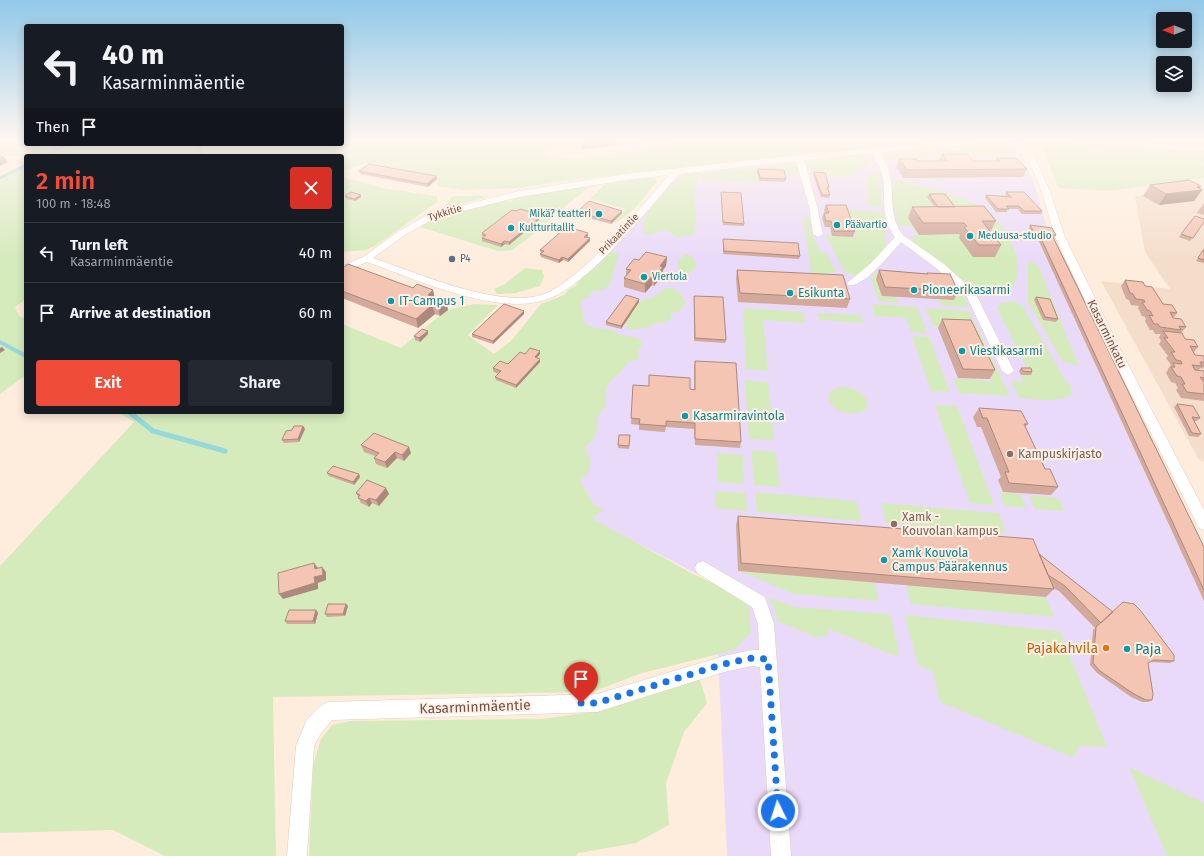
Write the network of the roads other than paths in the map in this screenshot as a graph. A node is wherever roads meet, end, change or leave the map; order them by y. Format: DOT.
graph roads {
  1 [pos="608,180"];
  2 [pos="669,180"];
  3 [pos="806,180"];
  4 [pos="886,180"];
  5 [pos="1041,180"];
  6 [pos="818,234"];
  7 [pos="900,237"];
  8 [pos="366,259"];
  9 [pos="344,269"];
  10 [pos="852,283"];
  11 [pos="1008,371"];
  12 [pos="1204,524"];
  13 [pos="703,568"];
  14 [pos="768,659"];
  15 [pos="297,856"];
  16 [pos="781,856"];
  1 -- 8 [label="street, Tykkitie"];
  2 -- 8 [label="street, Prikaatintie"];
  3 -- 6 [label="street"];
  4 -- 7 [label="street"];
  5 -- 12 [label="street, Kasarminkatu"];
  7 -- 10 [label="street"];
  7 -- 11 [label="street"];
  8 -- 9 [label="street, Tykkitie"];
  13 -- 14 [label="street"];
  14 -- 15 [label="street, Kasarminmäentie"];
  14 -- 16 [label="street"];
}
